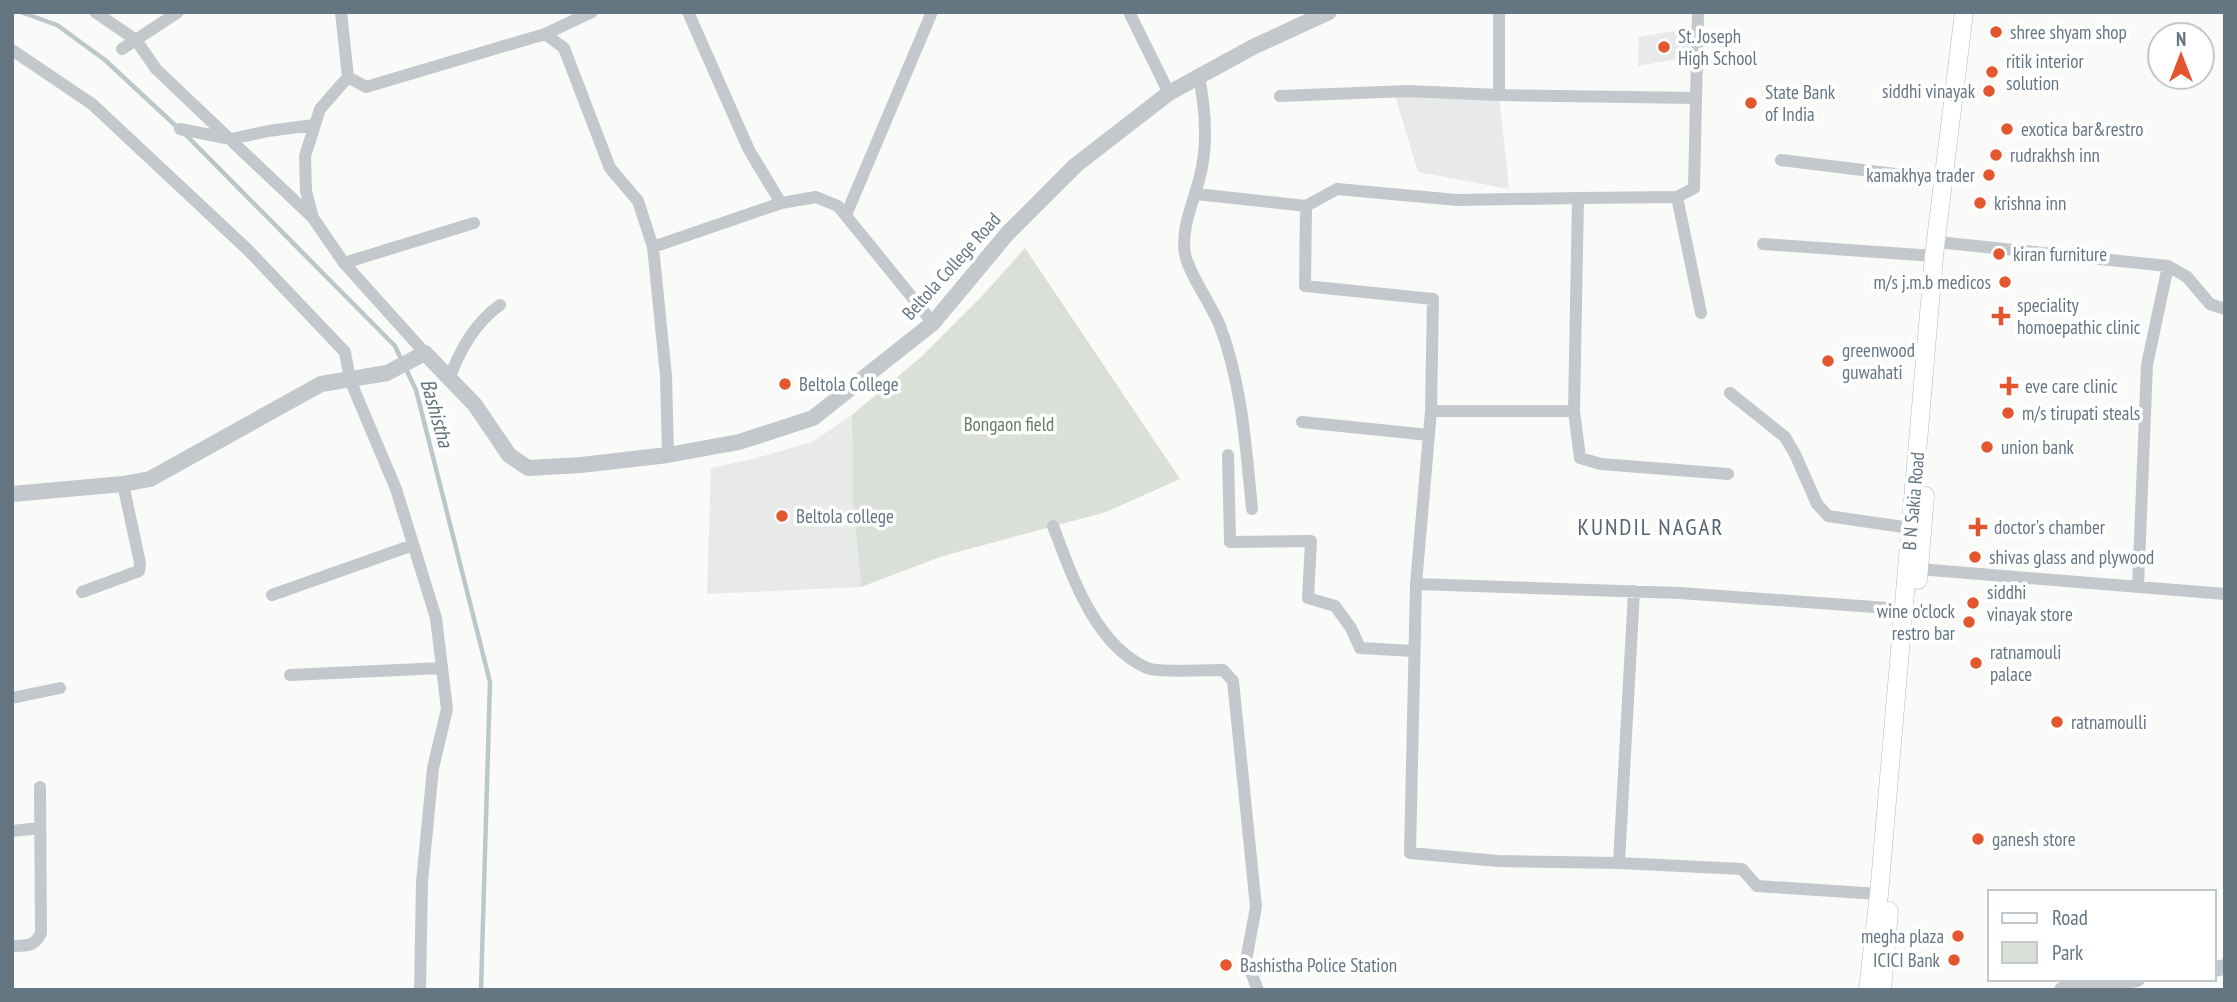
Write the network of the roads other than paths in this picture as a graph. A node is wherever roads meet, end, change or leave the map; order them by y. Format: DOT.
graph roads {
  1 [pos="95,12"];
  2 [pos="178,12"];
  3 [pos="341,12"];
  4 [pos="592,12"];
  5 [pos="688,12"];
  6 [pos="932,12"];
  7 [pos="1129,12"];
  8 [pos="1329,12"];
  9 [pos="1499,12"];
  10 [pos="1698,12"];
  11 [pos="1965,12"];
  12 [pos="1974,12"];
  13 [pos="545,34"];
  14 [pos="136,40"];
  15 [pos="12,50"];
  16 [pos="122,50"];
  17 [pos="348,77"];
  18 [pos="1199,77"];
  19 [pos="1170,93"];
  20 [pos="1499,95"];
  21 [pos="1280,96"];
  22 [pos="1696,98"];
  23 [pos="314,125"];
  24 [pos="180,129"];
  25 [pos="231,139"];
  26 [pos="1781,160"];
  27 [pos="1944,180"];
  28 [pos="1196,194"];
  29 [pos="1677,197"];
  30 [pos="1578,198"];
  31 [pos="781,203"];
  32 [pos="1306,206"];
  33 [pos="846,215"];
  34 [pos="313,218"];
  35 [pos="474,223"];
  36 [pos="1947,243"];
  37 [pos="1763,244"];
  38 [pos="653,247"];
  39 [pos="1934,257"];
  40 [pos="344,262"];
  41 [pos="2168,266"];
  42 [pos="500,305"];
  43 [pos="2225,309"];
  44 [pos="1701,313"];
  45 [pos="933,323"];
  46 [pos="420,357"];
  47 [pos="350,380"];
  48 [pos="449,380"];
  49 [pos="1730,393"];
  50 [pos="1431,411"];
  51 [pos="1574,411"];
  52 [pos="1302,422"];
  53 [pos="1429,435"];
  54 [pos="668,455"];
  55 [pos="1228,455"];
  56 [pos="1728,474"];
  57 [pos="123,484"];
  58 [pos="12,494"];
  59 [pos="1252,509"];
  60 [pos="1053,526"];
  61 [pos="1910,528"];
  62 [pos="414,545"];
  63 [pos="1919,569"];
  64 [pos="1416,583"];
  65 [pos="2138,587"];
  66 [pos="1634,591"];
  67 [pos="82,592"];
  68 [pos="2225,594"];
  69 [pos="272,596"];
  70 [pos="1888,608"];
  71 [pos="1415,651"];
  72 [pos="442,668"];
  73 [pos="290,675"];
  74 [pos="60,688"];
  75 [pos="12,698"];
  76 [pos="40,787"];
  77 [pos="40,828"];
  78 [pos="12,831"];
  79 [pos="1619,863"];
  80 [pos="1879,894"];
  81 [pos="12,946"];
  82 [pos="2123,981"];
  83 [pos="420,990"];
  84 [pos="1258,990"];
  85 [pos="1868,990"];
  86 [pos="1882,990"];
  87 [pos="2062,990"];
  1 -- 14 [label="street"];
  2 -- 14 [label="street"];
  3 -- 17 [label="street"];
  4 -- 13 [label="street"];
  5 -- 31 [label="street"];
  6 -- 33 [label="street"];
  7 -- 19 [label="street"];
  8 -- 18 [label="street, Beltola College Road"];
  9 -- 20 [label="street"];
  10 -- 22 [label="street"];
  11 -- 27 [label="main road, B N Sakia Road"];
  12 -- 36 [label="main road, B N Sakia Road"];
  13 -- 17 [label="street"];
  13 -- 38 [label="street"];
  14 -- 16 [label="street"];
  14 -- 25 [label="street"];
  15 -- 47 [label="street"];
  17 -- 23 [label="street"];
  18 -- 19 [label="street, Beltola College Road"];
  18 -- 28 [label="street"];
  19 -- 45 [label="street, Beltola College Road"];
  20 -- 21 [label="street"];
  20 -- 22 [label="street"];
  22 -- 29 [label="street"];
  23 -- 25 [label="street"];
  23 -- 34 [label="street"];
  24 -- 25 [label="street"];
  25 -- 34 [label="street"];
  26 -- 27 [label="street"];
  27 -- 39 [label="main road, B N Sakia Road"];
  28 -- 32 [label="street"];
  28 -- 59 [label="street"];
  29 -- 30 [label="street"];
  29 -- 44 [label="street"];
  30 -- 32 [label="street"];
  30 -- 51 [label="street"];
  31 -- 33 [label="street"];
  31 -- 38 [label="street"];
  32 -- 50 [label="street"];
  33 -- 45 [label="street"];
  34 -- 40 [label="street"];
  35 -- 40 [label="street"];
  36 -- 41 [label="street"];
  36 -- 63 [label="main road, B N Sakia Road"];
  37 -- 39 [label="street"];
  38 -- 54 [label="street"];
  39 -- 61 [label="main road, B N Sakia Road"];
  40 -- 46 [label="street"];
  41 -- 43 [label="street"];
  41 -- 65 [label="street"];
  42 -- 48 [label="street"];
  45 -- 54 [label="street, Beltola College Road"];
  46 -- 47 [label="street"];
  46 -- 48 [label="street, Beltola College Road"];
  47 -- 57 [label="street"];
  47 -- 62 [label="street"];
  48 -- 54 [label="street, Beltola College Road"];
  49 -- 61 [label="street"];
  50 -- 51 [label="street"];
  50 -- 53 [label="street"];
  51 -- 56 [label="street"];
  52 -- 53 [label="street"];
  53 -- 64 [label="street"];
  55 -- 71 [label="street"];
  57 -- 58 [label="street"];
  57 -- 67 [label="street"];
  60 -- 84 [label="street"];
  61 -- 80 [label="main road, B N Sakia Road"];
  62 -- 69 [label="street"];
  62 -- 72 [label="street"];
  63 -- 65 [label="street"];
  63 -- 86 [label="main road, B N Sakia Road"];
  64 -- 66 [label="street"];
  64 -- 71 [label="street"];
  65 -- 68 [label="street"];
  66 -- 70 [label="street"];
  66 -- 79 [label="street"];
  71 -- 79 [label="street"];
  72 -- 73 [label="street"];
  72 -- 83 [label="street"];
  74 -- 75 [label="street"];
  76 -- 77 [label="street"];
  77 -- 78 [label="street"];
  77 -- 81 [label="street"];
  79 -- 80 [label="street"];
  80 -- 85 [label="main road, B N Sakia Road"];
  82 -- 87 [label="street"];
}
